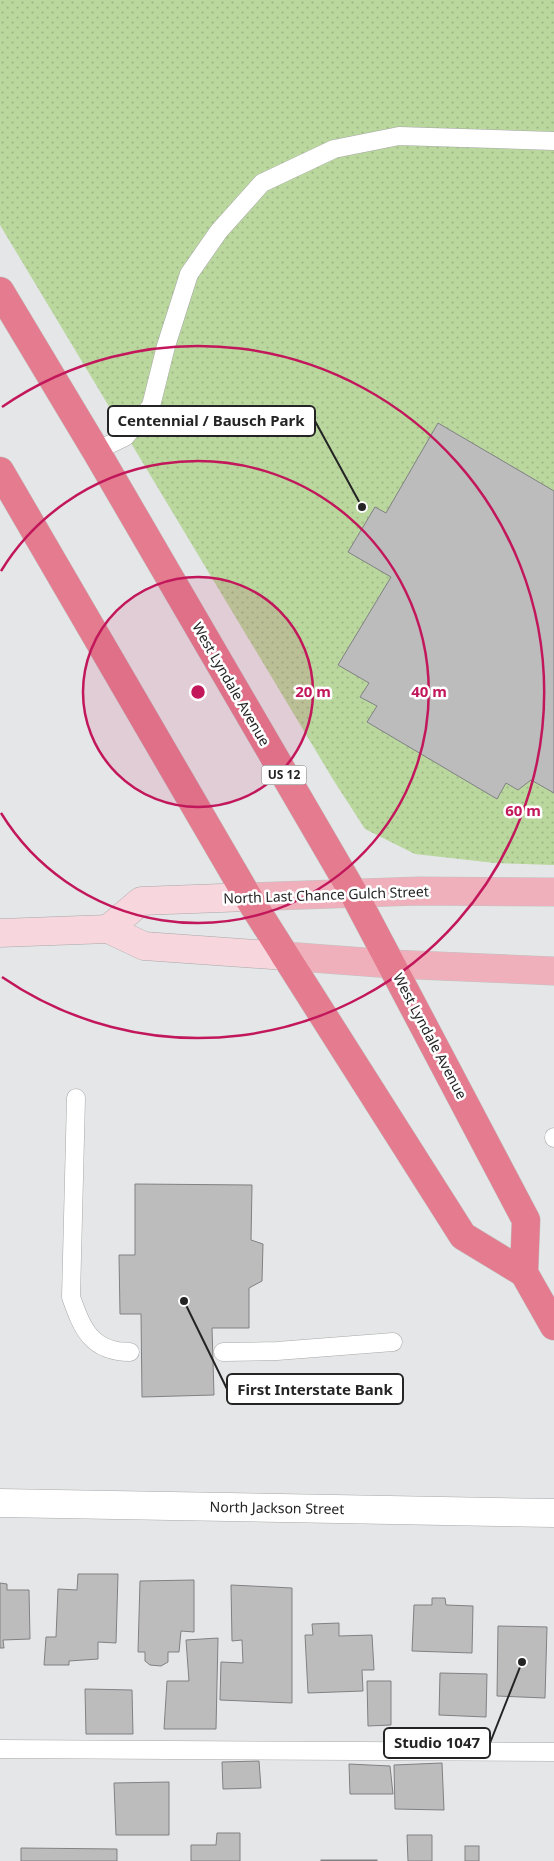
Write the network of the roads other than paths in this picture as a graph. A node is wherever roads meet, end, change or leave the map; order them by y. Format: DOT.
graph roads {
  1 [pos="554,141"];
  2 [pos="0,291"];
  3 [pos="96,451"];
  4 [pos="0,471"];
  5 [pos="554,892"];
  6 [pos="354,894"];
  7 [pos="248,897"];
  8 [pos="108,929"];
  9 [pos="0,934"];
  10 [pos="285,956"];
  11 [pos="392,964"];
  12 [pos="554,971"];
  13 [pos="76,1098"];
  14 [pos="524,1273"];
  15 [pos="554,1326"];
  16 [pos="393,1342"];
  17 [pos="130,1352"];
  18 [pos="223,1352"];
  19 [pos="0,1503"];
  20 [pos="554,1513"];
  21 [pos="0,1749"];
  22 [pos="554,1752"];
  1 -- 3 [label="lane"];
  2 -- 3 [label="highway, West Lyndale Avenue / US 12"];
  3 -- 6 [label="highway, West Lyndale Avenue / US 12"];
  4 -- 7 [label="highway"];
  5 -- 6 [label="main road, North Last Chance Gulch Street"];
  6 -- 7 [label="main road, North Last Chance Gulch Street"];
  6 -- 11 [label="highway, West Lyndale Avenue / US 12"];
  7 -- 8 [label="main road, North Last Chance Gulch Street"];
  7 -- 10 [label="highway"];
  8 -- 9 [label="main road"];
  8 -- 10 [label="main road"];
  10 -- 11 [label="main road"];
  10 -- 14 [label="highway"];
  11 -- 12 [label="main road"];
  11 -- 14 [label="highway, West Lyndale Avenue / US 12"];
  13 -- 17 [label="lane"];
  14 -- 15 [label="highway"];
  16 -- 18 [label="lane"];
  19 -- 20 [label="street, North Jackson Street"];
  21 -- 22 [label="lane"];
}
